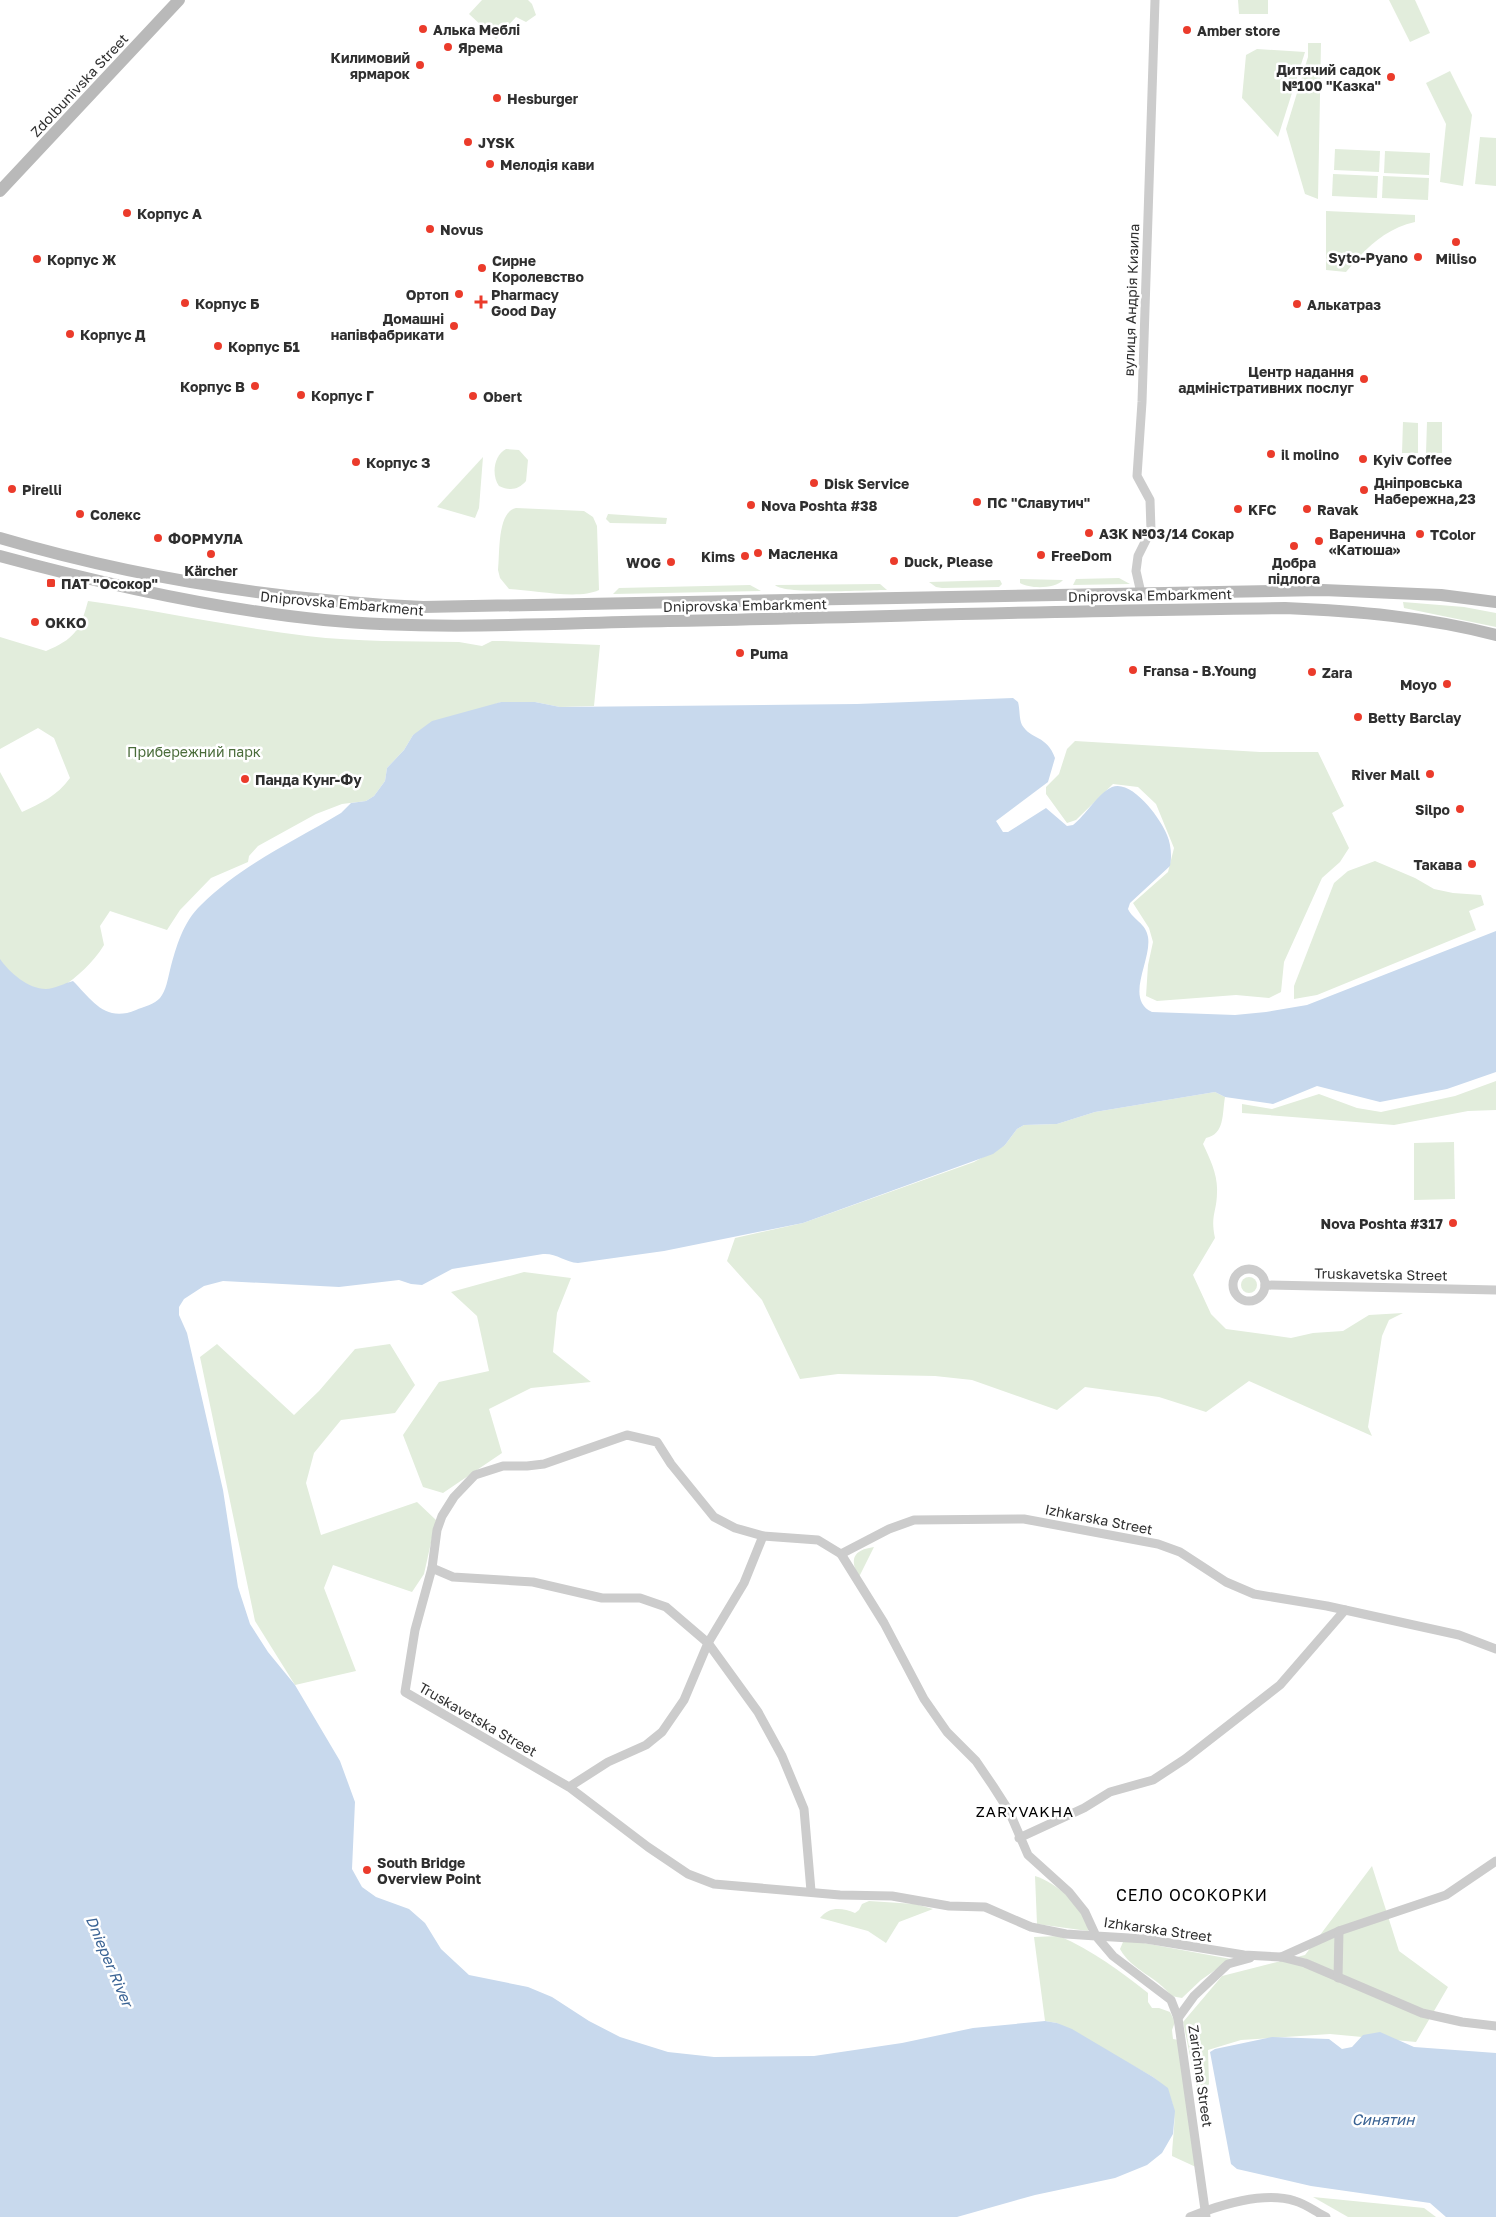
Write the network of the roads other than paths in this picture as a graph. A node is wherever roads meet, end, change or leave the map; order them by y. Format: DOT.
graph roads {
  1 [pos="179,0"];
  2 [pos="1154,0"];
  3 [pos="0,190"];
  4 [pos="0,538"];
  5 [pos="0,556"];
  6 [pos="1141,593"];
  7 [pos="1496,602"];
  8 [pos="1496,635"];
  9 [pos="1265,1285"];
  10 [pos="1496,1290"];
  11 [pos="763,1536"];
  12 [pos="840,1554"];
  13 [pos="432,1568"];
  14 [pos="1345,1610"];
  15 [pos="708,1643"];
  16 [pos="1496,1649"];
  17 [pos="569,1787"];
  18 [pos="1019,1838"];
  19 [pos="1496,1861"];
  20 [pos="811,1891"];
  21 [pos="1339,1931"];
  22 [pos="1096,1936"];
  23 [pos="1256,1957"];
  24 [pos="1281,1957"];
  25 [pos="1338,1978"];
  26 [pos="1178,2018"];
  27 [pos="1496,2026"];
  28 [pos="1206,2214"];
  29 [pos="1190,2217"];
  30 [pos="1326,2217"];
  1 -- 3 [label="main road, Zdolbunivska Street"];
  2 -- 6 [label="street, вулиця Андрія Кизила"];
  4 -- 6 [label="main road, Dniprovska Embarkment"];
  5 -- 8 [label="main road, Dniprovska Embarkment"];
  6 -- 7 [label="main road, Dniprovska Embarkment"];
  9 -- 10 [label="street, Truskavetska Street"];
  11 -- 12 [label="street, Izhkarska Street"];
  11 -- 13 [label="street, Truskavetska Street"];
  11 -- 15 [label="street"];
  12 -- 14 [label="street, Izhkarska Street"];
  12 -- 18 [label="street, Izhkarska Street"];
  13 -- 15 [label="street"];
  13 -- 17 [label="street, Truskavetska Street"];
  14 -- 16 [label="street, Izhkarska Street"];
  14 -- 18 [label="street"];
  15 -- 17 [label="street"];
  15 -- 20 [label="street"];
  17 -- 20 [label="street, Truskavetska Street"];
  18 -- 22 [label="street, Izhkarska Street"];
  19 -- 21 [label="street, Izhkarska Street"];
  20 -- 22 [label="street, Truskavetska Street"];
  21 -- 24 [label="street, Izhkarska Street"];
  21 -- 25 [label="street"];
  22 -- 23 [label="street, Izhkarska Street"];
  22 -- 26 [label="street"];
  23 -- 24 [label="street, Izhkarska Street"];
  23 -- 26 [label="street, Zarichna Street"];
  24 -- 25 [label="street, Izhkarska Street"];
  25 -- 27 [label="street, Izhkarska Street"];
  26 -- 28 [label="street, Zarichna Street"];
  28 -- 29 [label="street"];
  28 -- 30 [label="street"];
}
